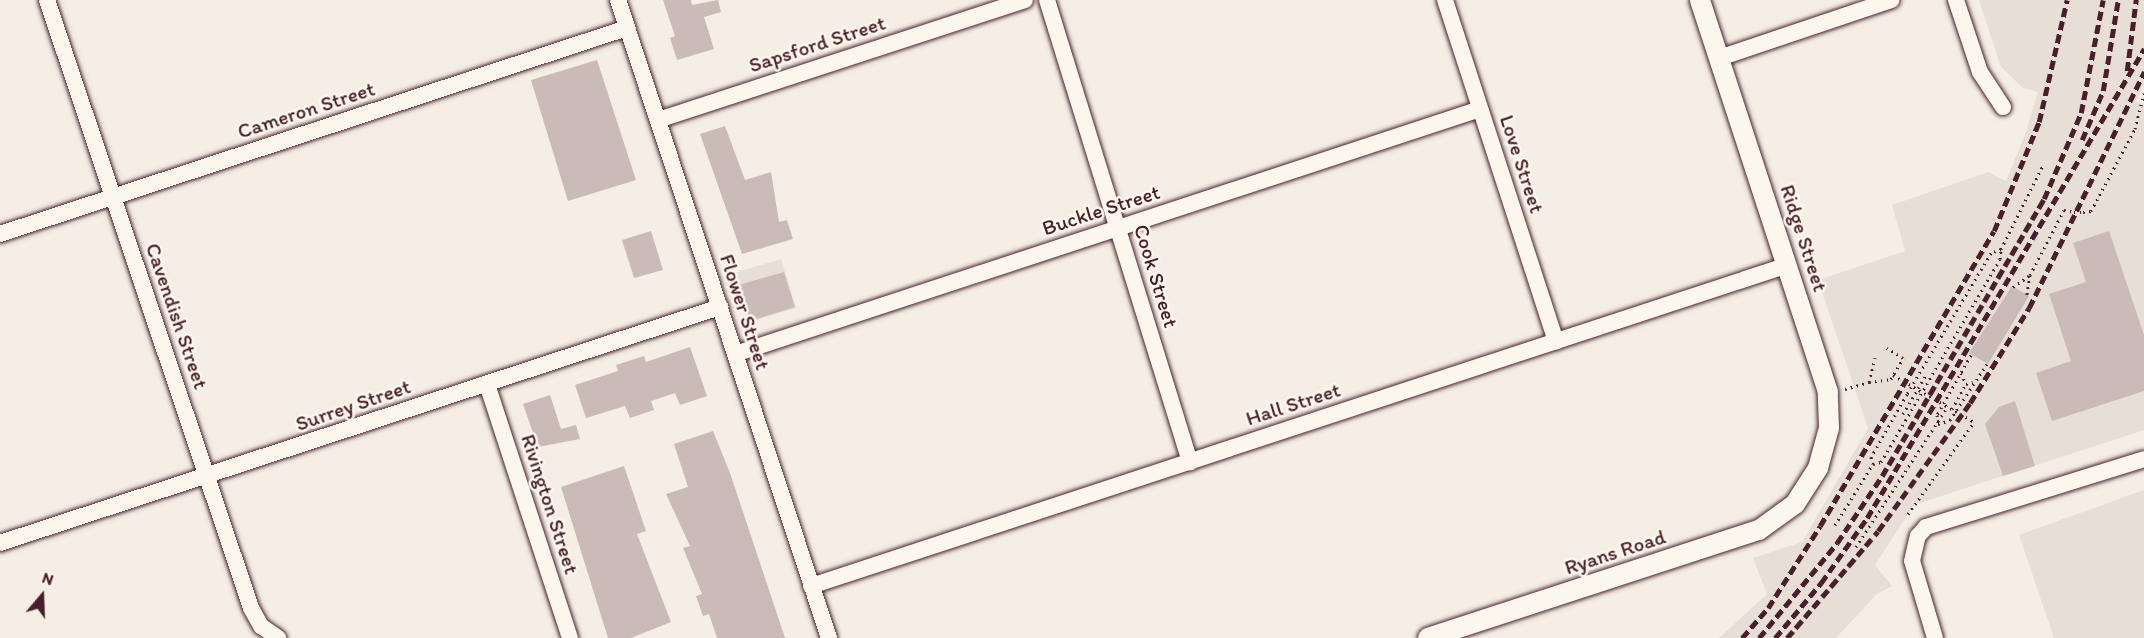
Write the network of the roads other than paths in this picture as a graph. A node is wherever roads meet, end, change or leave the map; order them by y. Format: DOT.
graph roads {
  1 [pos="47,0"];
  2 [pos="618,0"];
  3 [pos="1025,0"];
  4 [pos="1047,0"];
  5 [pos="1445,0"];
  6 [pos="1700,0"];
  7 [pos="1891,0"];
  8 [pos="1956,0"];
  9 [pos="627,28"];
  10 [pos="1719,58"];
  11 [pos="2003,107"];
  12 [pos="1480,109"];
  13 [pos="658,120"];
  14 [pos="113,197"];
  15 [pos="1117,228"];
  16 [pos="0,234"];
  17 [pos="1788,265"];
  18 [pos="720,307"];
  19 [pos="1556,341"];
  20 [pos="735,354"];
  21 [pos="487,384"];
  22 [pos="2144,459"];
  23 [pos="1190,462"];
  24 [pos="207,476"];
  25 [pos="1805,492"];
  26 [pos="0,543"];
  27 [pos="811,586"];
  28 [pos="278,638"];
  29 [pos="570,638"];
  30 [pos="829,638"];
  31 [pos="1428,638"];
  32 [pos="1935,638"];
  1 -- 14 [label="street, Cavendish Street"];
  2 -- 9 [label="street, Flower Street"];
  3 -- 13 [label="street, Sapsford Street"];
  4 -- 15 [label="street, Cook Street"];
  5 -- 12 [label="street, Love Street"];
  6 -- 10 [label="street, Ridge Street"];
  7 -- 10 [label="street"];
  8 -- 11 [label="street"];
  9 -- 13 [label="street, Flower Street"];
  9 -- 14 [label="street, Cameron Street"];
  10 -- 17 [label="street, Ridge Street"];
  12 -- 15 [label="street, Buckle Street"];
  12 -- 19 [label="street, Love Street"];
  13 -- 18 [label="street, Flower Street"];
  14 -- 16 [label="street, Cameron Street"];
  14 -- 24 [label="street, Cavendish Street"];
  15 -- 20 [label="street, Buckle Street"];
  15 -- 23 [label="street, Cook Street"];
  17 -- 19 [label="street, Hall Street"];
  17 -- 25 [label="street, Ridge Street"];
  18 -- 20 [label="street, Flower Street"];
  18 -- 21 [label="street, Surrey Street"];
  19 -- 23 [label="street, Hall Street"];
  20 -- 27 [label="street, Flower Street"];
  21 -- 24 [label="street, Surrey Street"];
  21 -- 29 [label="street, Rivington Street"];
  22 -- 32 [label="street"];
  23 -- 27 [label="street, Hall Street"];
  24 -- 26 [label="street, Surrey Street"];
  24 -- 28 [label="street, Cavendish Street"];
  25 -- 31 [label="street, Ryans Road"];
  27 -- 30 [label="street, Flower Street"];
}
